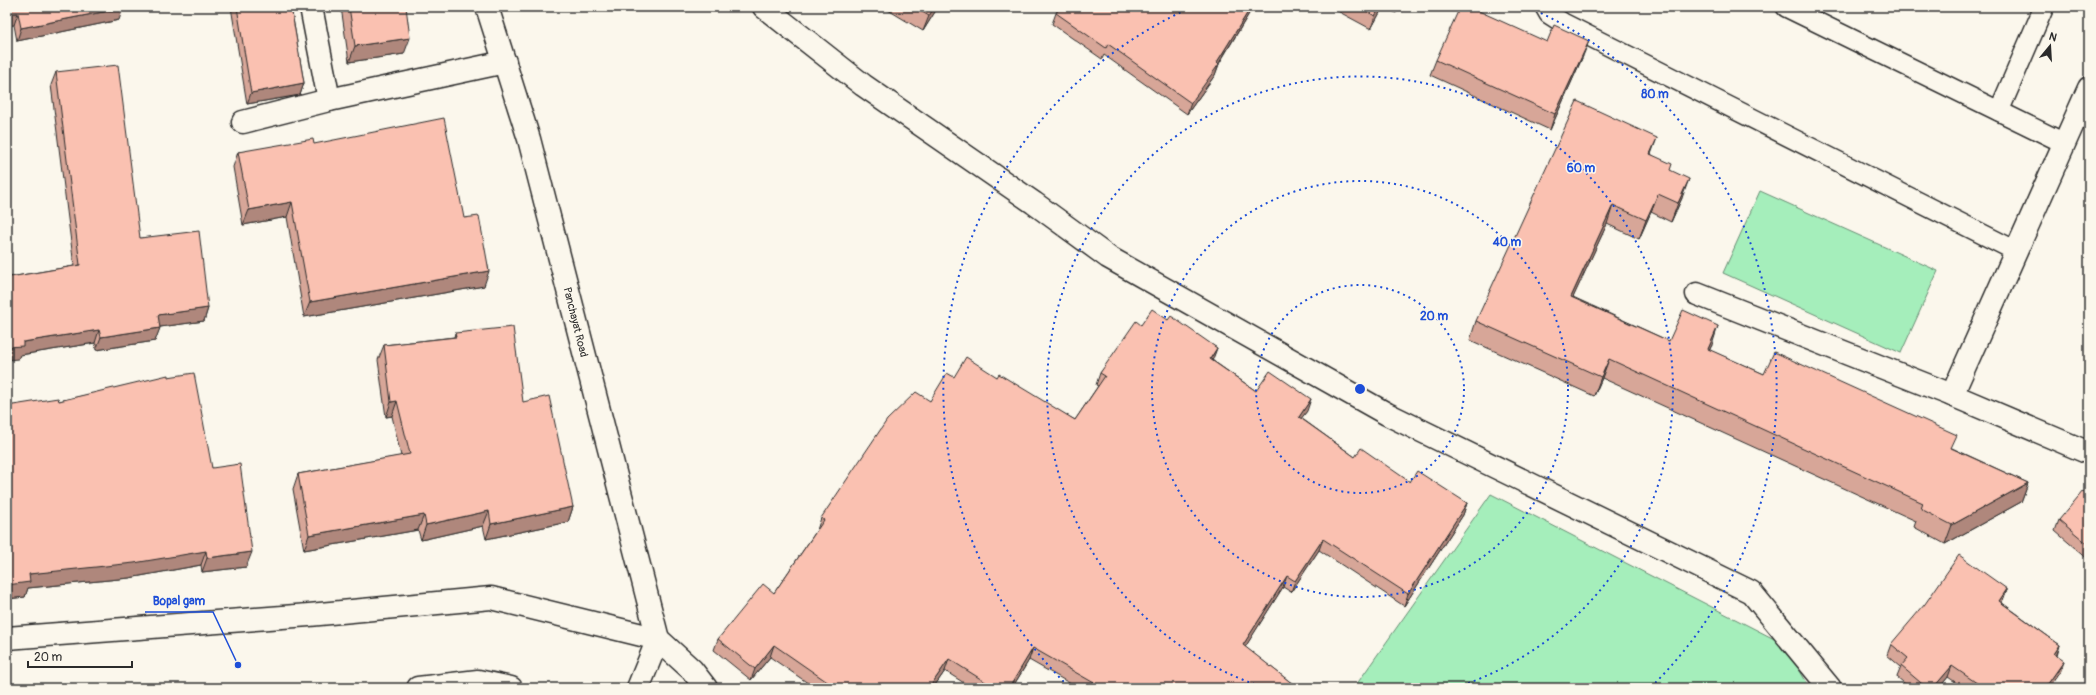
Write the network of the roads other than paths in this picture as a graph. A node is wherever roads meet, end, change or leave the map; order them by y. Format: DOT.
graph roads {
  1 [pos="311,7"];
  2 [pos="487,7"];
  3 [pos="764,7"];
  4 [pos="1545,7"];
  5 [pos="1786,7"];
  6 [pos="2044,7"];
  7 [pos="505,62"];
  8 [pos="2089,88"];
  9 [pos="329,100"];
  10 [pos="1999,111"];
  11 [pos="242,122"];
  12 [pos="2064,143"];
  13 [pos="2016,251"];
  14 [pos="1697,294"];
  15 [pos="1952,395"];
  16 [pos="2089,453"];
  17 [pos="7,638"];
  18 [pos="658,639"];
  19 [pos="418,688"];
  20 [pos="511,688"];
  21 [pos="638,688"];
  22 [pos="706,688"];
  23 [pos="1830,688"];
  1 -- 9 [label="street"];
  2 -- 7 [label="street, Panchayat Road"];
  3 -- 23 [label="street"];
  4 -- 13 [label="lane"];
  5 -- 10 [label="lane"];
  6 -- 10 [label="lane"];
  7 -- 9 [label="street"];
  7 -- 18 [label="street, Panchayat Road"];
  8 -- 12 [label="street"];
  9 -- 11 [label="street"];
  10 -- 12 [label="lane"];
  12 -- 13 [label="street"];
  13 -- 15 [label="street"];
  14 -- 15 [label="street"];
  15 -- 16 [label="street"];
  17 -- 18 [label="street"];
  18 -- 21 [label="street"];
  18 -- 22 [label="street"];
  19 -- 20 [label="street"];
}
